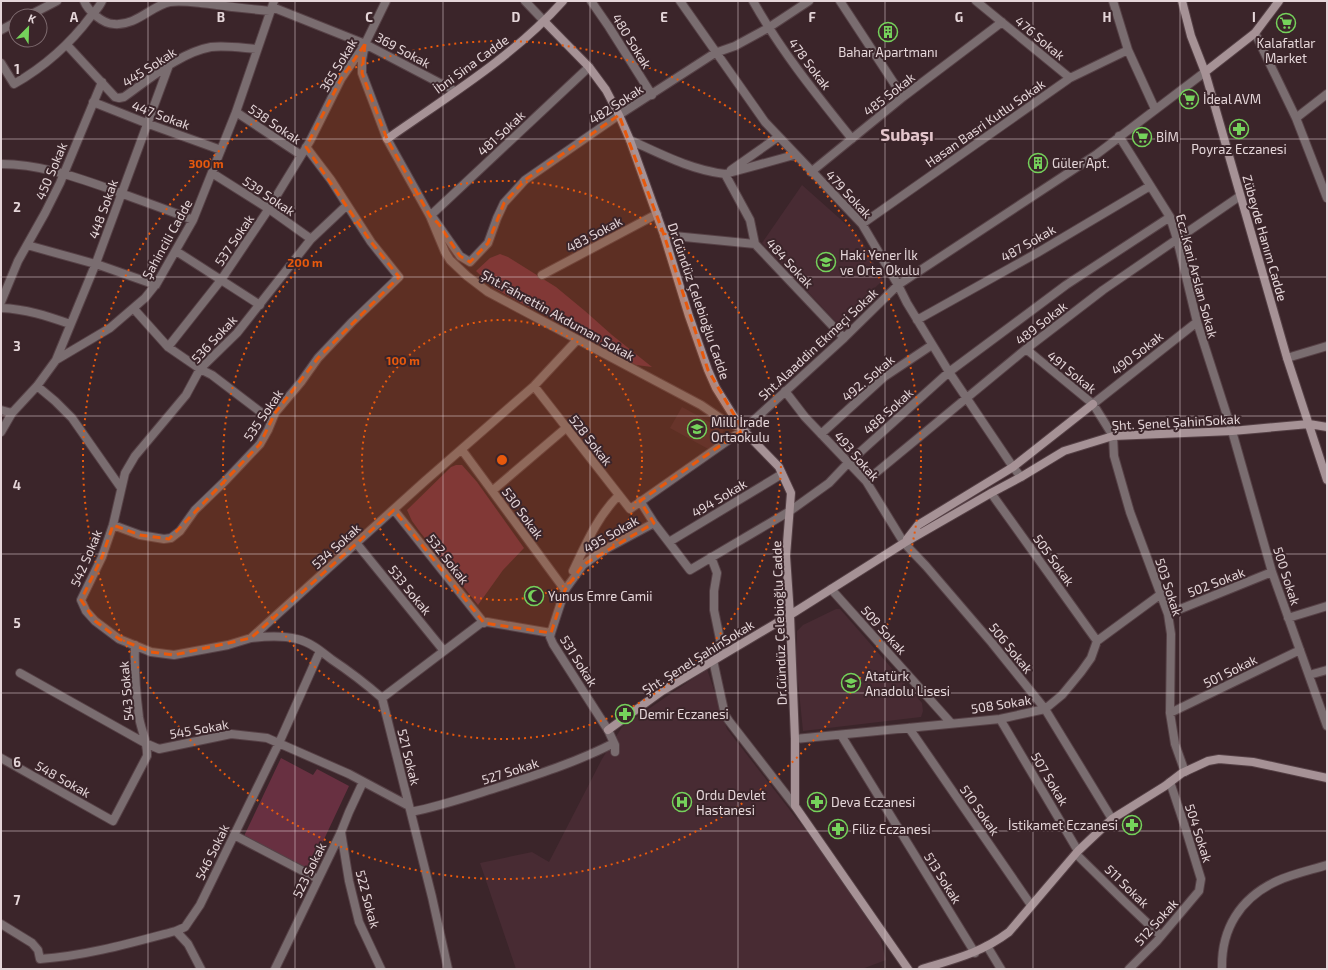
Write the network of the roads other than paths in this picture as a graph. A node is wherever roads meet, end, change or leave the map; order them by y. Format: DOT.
graph roads {
  1 [pos="57,1"];
  2 [pos="84,1"];
  3 [pos="102,1"];
  4 [pos="157,1"];
  5 [pos="386,1"];
  6 [pos="525,1"];
  7 [pos="564,1"];
  8 [pos="592,1"];
  9 [pos="680,1"];
  10 [pos="753,1"];
  11 [pos="809,1"];
  12 [pos="840,1"];
  13 [pos="976,1"];
  14 [pos="1113,1"];
  15 [pos="1182,1"];
  16 [pos="1279,1"];
  17 [pos="184,2"];
  18 [pos="272,6"];
  19 [pos="43,8"];
  20 [pos="155,9"];
  21 [pos="94,12"];
  22 [pos="545,22"];
  23 [pos="1002,22"];
  24 [pos="768,28"];
  25 [pos="1255,33"];
  26 [pos="365,44"];
  27 [pos="67,45"];
  28 [pos="257,49"];
  29 [pos="1128,50"];
  30 [pos="715,53"];
  31 [pos="1,63"];
  32 [pos="169,65"];
  33 [pos="589,67"];
  34 [pos="1205,72"];
  35 [pos="1070,78"];
  36 [pos="102,82"];
  37 [pos="455,91"];
  38 [pos="1327,94"];
  39 [pos="652,95"];
  40 [pos="903,98"];
  41 [pos="93,102"];
  42 [pos="1155,109"];
  43 [pos="236,112"];
  44 [pos="619,115"];
  45 [pos="1296,118"];
  46 [pos="146,123"];
  47 [pos="1119,136"];
  48 [pos="778,137"];
  49 [pos="852,138"];
  50 [pos="387,139"];
  51 [pos="630,140"];
  52 [pos="308,144"];
  53 [pos="221,150"];
  54 [pos="301,155"];
  55 [pos="794,155"];
  56 [pos="1,164"];
  57 [pos="811,172"];
  58 [pos="64,173"];
  59 [pos="212,173"];
  60 [pos="725,174"];
  61 [pos="1150,186"];
  62 [pos="122,193"];
  63 [pos="1240,196"];
  64 [pos="1327,198"];
  65 [pos="346,206"];
  66 [pos="269,209"];
  67 [pos="657,214"];
  68 [pos="430,216"];
  69 [pos="1170,217"];
  70 [pos="193,220"];
  71 [pos="862,224"];
  72 [pos="664,235"];
  73 [pos="311,239"];
  74 [pos="1177,239"];
  75 [pos="755,244"];
  76 [pos="27,245"];
  77 [pos="176,251"];
  78 [pos="96,263"];
  79 [pos="542,275"];
  80 [pos="221,280"];
  81 [pos="156,285"];
  82 [pos="898,285"];
  83 [pos="1,302"];
  84 [pos="260,305"];
  85 [pos="1,308"];
  86 [pos="134,309"];
  87 [pos="918,320"];
  88 [pos="1197,322"];
  89 [pos="70,324"];
  90 [pos="844,338"];
  91 [pos="577,340"];
  92 [pos="932,345"];
  93 [pos="1327,346"];
  94 [pos="168,347"];
  95 [pos="1026,349"];
  96 [pos="1287,358"];
  97 [pos="56,360"];
  98 [pos="200,370"];
  99 [pos="949,372"];
  100 [pos="37,386"];
  101 [pos="534,386"];
  102 [pos="785,391"];
  103 [pos="966,398"];
  104 [pos="1093,404"];
  105 [pos="1,410"];
  106 [pos="12,414"];
  107 [pos="271,420"];
  108 [pos="1309,424"];
  109 [pos="1327,426"];
  110 [pos="567,427"];
  111 [pos="742,429"];
  112 [pos="1232,431"];
  113 [pos="1,432"];
  114 [pos="821,434"];
  115 [pos="1113,436"];
  116 [pos="462,450"];
  117 [pos="848,463"];
  118 [pos="1013,467"];
  119 [pos="782,474"];
  120 [pos="1021,477"];
  121 [pos="1327,480"];
  122 [pos="866,481"];
  123 [pos="121,488"];
  124 [pos="492,491"];
  125 [pos="991,492"];
  126 [pos="619,495"];
  127 [pos="640,502"];
  128 [pos="630,509"];
  129 [pos="394,510"];
  130 [pos="790,510"];
  131 [pos="654,523"];
  132 [pos="113,525"];
  133 [pos="669,542"];
  134 [pos="904,543"];
  135 [pos="357,544"];
  136 [pos="711,557"];
  137 [pos="1272,572"];
  138 [pos="831,589"];
  139 [pos="565,590"];
  140 [pos="1161,594"];
  141 [pos="81,600"];
  142 [pos="1327,606"];
  143 [pos="1168,614"];
  144 [pos="790,615"];
  145 [pos="1288,618"];
  146 [pos="484,623"];
  147 [pos="551,633"];
  148 [pos="251,638"];
  149 [pos="1097,641"];
  150 [pos="135,646"];
  151 [pos="320,650"];
  152 [pos="1300,650"];
  153 [pos="444,651"];
  154 [pos="723,654"];
  155 [pos="713,660"];
  156 [pos="1327,670"];
  157 [pos="20,673"];
  158 [pos="1309,675"];
  159 [pos="382,698"];
  160 [pos="1045,709"];
  161 [pos="1170,713"];
  162 [pos="1000,719"];
  163 [pos="951,723"];
  164 [pos="1327,726"];
  165 [pos="909,728"];
  166 [pos="608,730"];
  167 [pos="841,735"];
  168 [pos="795,739"];
  169 [pos="145,743"];
  170 [pos="279,743"];
  171 [pos="616,748"];
  172 [pos="1,758"];
  173 [pos="1185,772"];
  174 [pos="1327,778"];
  175 [pos="363,782"];
  176 [pos="1170,782"];
  177 [pos="795,806"];
  178 [pos="410,809"];
  179 [pos="1112,820"];
  180 [pos="113,821"];
  181 [pos="341,832"];
  182 [pos="234,836"];
  183 [pos="1077,852"];
  184 [pos="1327,865"];
  185 [pos="318,879"];
  186 [pos="1199,891"];
  187 [pos="1031,905"];
  188 [pos="1,924"];
  189 [pos="176,931"];
  190 [pos="1161,936"];
  191 [pos="987,946"];
  192 [pos="975,952"];
  193 [pos="201,969"];
  194 [pos="276,969"];
  195 [pos="380,969"];
  196 [pos="448,969"];
  197 [pos="908,969"];
  198 [pos="922,969"];
  199 [pos="1001,969"];
  200 [pos="1129,969"];
  201 [pos="1222,969"];
  1 -- 19 [label="street"];
  2 -- 21 [label="street, 369 Sokak"];
  3 -- 21 [label="street"];
  4 -- 20 [label="street"];
  5 -- 26 [label="street, 365 Sokak"];
  6 -- 22 [label="street"];
  7 -- 22 [label="street, İbni Sina Cadde"];
  8 -- 39 [label="street, 480 Sokak"];
  9 -- 30 [label="street, 479 Sokak"];
  10 -- 24 [label="street, 478 Sokak"];
  11 -- 24 [label="street, 482 Sokak"];
  12 -- 40 [label="street"];
  13 -- 23 [label="street, 476 Sokak"];
  14 -- 29 [label="street"];
  15 -- 34 [label="street, Zübeyde Hanım Cadde"];
  16 -- 25 [label="street"];
  17 -- 18 [label="street, 369 Sokak"];
  17 -- 20 [label="street, 369 Sokak"];
  18 -- 26 [label="street, 369 Sokak"];
  18 -- 28 [label="street, Şahincili Cadde"];
  20 -- 21 [label="street, 369 Sokak"];
  21 -- 27 [label="street"];
  22 -- 33 [label="street, Dr.Gündüz Çelebioğlu Cadde"];
  22 -- 37 [label="street, İbni Sina Cadde"];
  23 -- 35 [label="street, 476 Sokak"];
  23 -- 40 [label="street, 485 Sokak"];
  24 -- 30 [label="street, 482 Sokak"];
  24 -- 49 [label="street, 478 Sokak"];
  25 -- 34 [label="street"];
  25 -- 45 [label="street"];
  26 -- 37 [label="street, 369 Sokak"];
  26 -- 50 [label="street, Şht.Fahrettin Akduman Sokak"];
  26 -- 52 [label="street, 365 Sokak"];
  27 -- 31 [label="street"];
  27 -- 36 [label="street"];
  28 -- 32 [label="street, 445 Sokak"];
  28 -- 43 [label="street, Şahincili Cadde"];
  29 -- 35 [label="street, Hasan Basri Kutlu Sokak"];
  29 -- 42 [label="street"];
  30 -- 39 [label="street, 482 Sokak"];
  30 -- 48 [label="street, 479 Sokak"];
  32 -- 36 [label="street, 445 Sokak"];
  32 -- 46 [label="street, 448 Sokak"];
  33 -- 44 [label="street, Dr.Gündüz Çelebioğlu Cadde"];
  33 -- 68 [label="street, 481 Sokak"];
  34 -- 42 [label="street, Sht.Alaaddin Ekmeçi Sokak"];
  34 -- 63 [label="street, Zübeyde Hanım Cadde"];
  35 -- 71 [label="street, Hasan Basri Kutlu Sokak"];
  36 -- 41 [label="street, 450 Sokak"];
  37 -- 50 [label="street, İbni Sina Cadde"];
  38 -- 45 [label="street"];
  39 -- 44 [label="street, 482 Sokak"];
  40 -- 49 [label="street, 485 Sokak"];
  41 -- 46 [label="street, 447 Sokak"];
  41 -- 58 [label="street, 450 Sokak"];
  42 -- 47 [label="street, Sht.Alaaddin Ekmeçi Sokak"];
  43 -- 53 [label="street, Şahincili Cadde"];
  43 -- 54 [label="street, 538 Sokak"];
  44 -- 51 [label="street, Dr.Gündüz Çelebioğlu Cadde"];
  44 -- 68 [label="street, 482 Sokak"];
  45 -- 64 [label="street"];
  46 -- 53 [label="street, 447 Sokak"];
  46 -- 62 [label="street, 448 Sokak"];
  47 -- 61 [label="street, Ecz.Kani Arslan Sokak"];
  47 -- 82 [label="street, Sht.Alaaddin Ekmeçi Sokak"];
  48 -- 55 [label="street, 479 Sokak"];
  48 -- 60 [label="street"];
  49 -- 57 [label="street, 485 Sokak"];
  50 -- 68 [label="street, Şht.Fahrettin Akduman Sokak"];
  51 -- 60 [label="street"];
  51 -- 67 [label="street, Dr.Gündüz Çelebioğlu Cadde"];
  52 -- 54 [label="street, 537 Sokak"];
  52 -- 65 [label="street"];
  53 -- 59 [label="street, Şahincili Cadde"];
  54 -- 66 [label="street, 537 Sokak"];
  55 -- 57 [label="street, 479 Sokak"];
  55 -- 60 [label="street"];
  56 -- 58 [label="street"];
  57 -- 71 [label="street, 479 Sokak"];
  58 -- 62 [label="street"];
  58 -- 76 [label="street, 450 Sokak"];
  59 -- 66 [label="street, 539 Sokak"];
  59 -- 70 [label="street, Şahincili Cadde"];
  60 -- 75 [label="street, 484 Sokak"];
  61 -- 69 [label="street, Ecz.Kani Arslan Sokak"];
  61 -- 87 [label="street, 487 Sokak"];
  62 -- 70 [label="street"];
  62 -- 78 [label="street, 448 Sokak"];
  63 -- 74 [label="street, 489 Sokak"];
  63 -- 96 [label="street, Zübeyde Hanım Cadde"];
  65 -- 73 [label="street, 536 Sokak"];
  65 -- 107 [label="street, 535 Sokak"];
  66 -- 73 [label="street, 539 Sokak"];
  66 -- 80 [label="street, 537 Sokak"];
  67 -- 72 [label="street, Dr.Gündüz Çelebioğlu Cadde"];
  67 -- 79 [label="street, 483 Sokak"];
  68 -- 91 [label="street, Şht.Fahrettin Akduman Sokak"];
  69 -- 74 [label="street, Ecz.Kani Arslan Sokak"];
  69 -- 99 [label="street, 488 Sokak"];
  70 -- 77 [label="street, Şahincili Cadde"];
  71 -- 82 [label="street, 479 Sokak"];
  72 -- 75 [label="street"];
  72 -- 111 [label="street, Dr.Gündüz Çelebioğlu Cadde"];
  73 -- 84 [label="street, 536 Sokak"];
  74 -- 88 [label="street, Ecz.Kani Arslan Sokak"];
  74 -- 95 [label="street, 489 Sokak"];
  75 -- 90 [label="street, 484 Sokak"];
  76 -- 78 [label="street"];
  76 -- 83 [label="street, 450 Sokak"];
  77 -- 80 [label="street"];
  77 -- 81 [label="street, Şahincili Cadde"];
  78 -- 81 [label="street"];
  78 -- 89 [label="street, 448 Sokak"];
  80 -- 84 [label="street"];
  80 -- 94 [label="street, 537 Sokak"];
  81 -- 86 [label="street, Şahincili Cadde"];
  82 -- 87 [label="street, 479 Sokak"];
  82 -- 90 [label="street, Sht.Alaaddin Ekmeçi Sokak"];
  84 -- 98 [label="street, 536 Sokak"];
  85 -- 89 [label="street"];
  86 -- 94 [label="street"];
  86 -- 97 [label="street, Şahincili Cadde"];
  87 -- 92 [label="street, 479 Sokak"];
  88 -- 104 [label="street, 490 Sokak"];
  88 -- 112 [label="street, Ecz.Kani Arslan Sokak"];
  89 -- 97 [label="street, 448 Sokak"];
  90 -- 102 [label="street, Sht.Alaaddin Ekmeçi Sokak"];
  91 -- 101 [label="street, 534 Sokak"];
  91 -- 111 [label="street, Şht.Fahrettin Akduman Sokak"];
  92 -- 99 [label="street, 479 Sokak"];
  92 -- 114 [label="street, 492. Sokak"];
  93 -- 96 [label="street"];
  94 -- 98 [label="street"];
  95 -- 103 [label="street, 489 Sokak"];
  95 -- 104 [label="street, 491 Sokak"];
  96 -- 108 [label="street, Zübeyde Hanım Cadde"];
  97 -- 100 [label="street, Şahincili Cadde"];
  98 -- 107 [label="street"];
  98 -- 123 [label="street, 536 Sokak"];
  99 -- 103 [label="street, 479 Sokak"];
  99 -- 117 [label="street, 488 Sokak"];
  100 -- 106 [label="street, Şahincili Cadde"];
  100 -- 123 [label="street"];
  101 -- 110 [label="street, 528 Sokak"];
  101 -- 116 [label="street, 534 Sokak"];
  102 -- 111 [label="street, Sht.Alaaddin Ekmeçi Sokak"];
  102 -- 114 [label="street, 493 Sokak"];
  103 -- 118 [label="street, 479 Sokak"];
  103 -- 122 [label="street, 489 Sokak"];
  104 -- 115 [label="street, 491 Sokak"];
  104 -- 118 [label="street, Şht. Şenel ŞahinSokak"];
  105 -- 106 [label="street"];
  106 -- 113 [label="street, Şahincili Cadde"];
  107 -- 132 [label="street, 535 Sokak"];
  108 -- 109 [label="street, Şht. Şenel ŞahinSokak"];
  108 -- 112 [label="street, Şht. Şenel ŞahinSokak"];
  108 -- 121 [label="street, Zübeyde Hanım Cadde"];
  110 -- 124 [label="street"];
  110 -- 126 [label="street, 528 Sokak"];
  111 -- 119 [label="street, Dr.Gündüz Çelebioğlu Cadde"];
  111 -- 127 [label="street, Sht.Alaaddin Ekmeçi Sokak"];
  112 -- 115 [label="street, Şht. Şenel ŞahinSokak"];
  112 -- 137 [label="street, 500 Sokak"];
  114 -- 117 [label="street, 493 Sokak"];
  115 -- 120 [label="street, Şht. Şenel ŞahinSokak"];
  115 -- 140 [label="street, 503 Sokak"];
  116 -- 124 [label="street, 530 Sokak"];
  116 -- 129 [label="street, 534 Sokak"];
  117 -- 122 [label="street, 493 Sokak"];
  117 -- 130 [label="street, 488 Sokak"];
  118 -- 120 [label="street, 479 Sokak"];
  118 -- 134 [label="street, Şht. Şenel ŞahinSokak"];
  119 -- 130 [label="street, Dr.Gündüz Çelebioğlu Cadde"];
  119 -- 133 [label="street, 494 Sokak"];
  120 -- 125 [label="street, Şht. Şenel ŞahinSokak"];
  122 -- 134 [label="street, 493 Sokak"];
  123 -- 132 [label="street, 536 Sokak"];
  124 -- 139 [label="street, 530 Sokak"];
  125 -- 134 [label="street, Şht. Şenel ŞahinSokak"];
  125 -- 149 [label="street, 505 Sokak"];
  126 -- 128 [label="street, 528 Sokak"];
  126 -- 139 [label="street"];
  127 -- 128 [label="street, Sht.Alaaddin Ekmeçi Sokak"];
  127 -- 131 [label="street, 488 Sokak"];
  129 -- 135 [label="street, 534 Sokak"];
  129 -- 146 [label="street, 532 Sokak"];
  130 -- 136 [label="street, 488 Sokak"];
  130 -- 144 [label="street, Dr.Gündüz Çelebioğlu Cadde"];
  131 -- 133 [label="street, 488 Sokak"];
  131 -- 139 [label="street, 495 Sokak"];
  132 -- 141 [label="street, 542 Sokak"];
  133 -- 136 [label="street, 488 Sokak"];
  134 -- 138 [label="street, Şht. Şenel ŞahinSokak"];
  134 -- 160 [label="street, 506 Sokak"];
  135 -- 148 [label="street, 534 Sokak"];
  135 -- 153 [label="street, 533 Sokak"];
  136 -- 154 [label="street"];
  137 -- 143 [label="street, 502 Sokak"];
  137 -- 145 [label="street, 500 Sokak"];
  138 -- 144 [label="street, Şht. Şenel ŞahinSokak"];
  138 -- 163 [label="street, 509 Sokak"];
  139 -- 147 [label="street, 495 Sokak"];
  140 -- 143 [label="street, 503 Sokak"];
  140 -- 149 [label="street"];
  141 -- 150 [label="street, 534 Sokak"];
  142 -- 145 [label="street"];
  143 -- 161 [label="street, 503 Sokak"];
  144 -- 154 [label="street, Şht. Şenel ŞahinSokak"];
  144 -- 168 [label="street, Dr.Gündüz Çelebioğlu Cadde"];
  145 -- 152 [label="street, 500 Sokak"];
  146 -- 147 [label="street, 531 Sokak"];
  146 -- 153 [label="street"];
  147 -- 166 [label="street, 531 Sokak"];
  148 -- 150 [label="street, 534 Sokak"];
  148 -- 151 [label="street"];
  149 -- 160 [label="street, 508 Sokak"];
  150 -- 169 [label="street, 543 Sokak"];
  151 -- 159 [label="street"];
  151 -- 170 [label="street, 546 Sokak"];
  152 -- 158 [label="street, 500 Sokak"];
  152 -- 161 [label="street, 501 Sokak"];
  153 -- 159 [label="street"];
  154 -- 155 [label="street, Şht. Şenel ŞahinSokak"];
  155 -- 166 [label="street, Şht. Şenel ŞahinSokak"];
  155 -- 177 [label="street"];
  156 -- 158 [label="street"];
  157 -- 169 [label="street, 545 Sokak"];
  158 -- 164 [label="street, 500 Sokak"];
  159 -- 178 [label="street, 521 Sokak"];
  160 -- 162 [label="street, 508 Sokak"];
  160 -- 179 [label="street, 506 Sokak"];
  161 -- 173 [label="street, 503 Sokak"];
  162 -- 163 [label="street, 508 Sokak"];
  162 -- 183 [label="street, 507 Sokak"];
  163 -- 165 [label="street, 508 Sokak"];
  165 -- 167 [label="street, 508 Sokak"];
  165 -- 187 [label="street, 510 Sokak"];
  166 -- 171 [label="street, 531 Sokak"];
  167 -- 168 [label="street, 508 Sokak"];
  167 -- 192 [label="street, 513 Sokak"];
  168 -- 177 [label="street, Dr.Gündüz Çelebioğlu Cadde"];
  169 -- 170 [label="street, 545 Sokak"];
  169 -- 180 [label="street, 543 Sokak"];
  170 -- 175 [label="street, 545 Sokak"];
  170 -- 182 [label="street, 546 Sokak"];
  171 -- 178 [label="street, 527 Sokak"];
  172 -- 180 [label="street, 548 Sokak"];
  173 -- 174 [label="street"];
  173 -- 176 [label="street"];
  175 -- 178 [label="street, 545 Sokak"];
  175 -- 181 [label="street, 523 Sokak"];
  176 -- 179 [label="street"];
  176 -- 186 [label="street, 504 Sokak"];
  177 -- 197 [label="street"];
  178 -- 196 [label="street, 521 Sokak"];
  179 -- 183 [label="street"];
  181 -- 185 [label="street, 523 Sokak"];
  181 -- 195 [label="street, 522 Sokak"];
  182 -- 185 [label="street"];
  182 -- 189 [label="street, 546 Sokak"];
  183 -- 187 [label="street"];
  183 -- 190 [label="street, 511 Sokak"];
  184 -- 201 [label="street"];
  185 -- 194 [label="street, 523 Sokak"];
  186 -- 190 [label="street, 512 Sokak"];
  187 -- 191 [label="street"];
  188 -- 189 [label="street, 546 Sokak"];
  189 -- 193 [label="street"];
  190 -- 200 [label="street, 512 Sokak"];
  191 -- 192 [label="street"];
  191 -- 199 [label="street"];
  192 -- 198 [label="street"];
}
